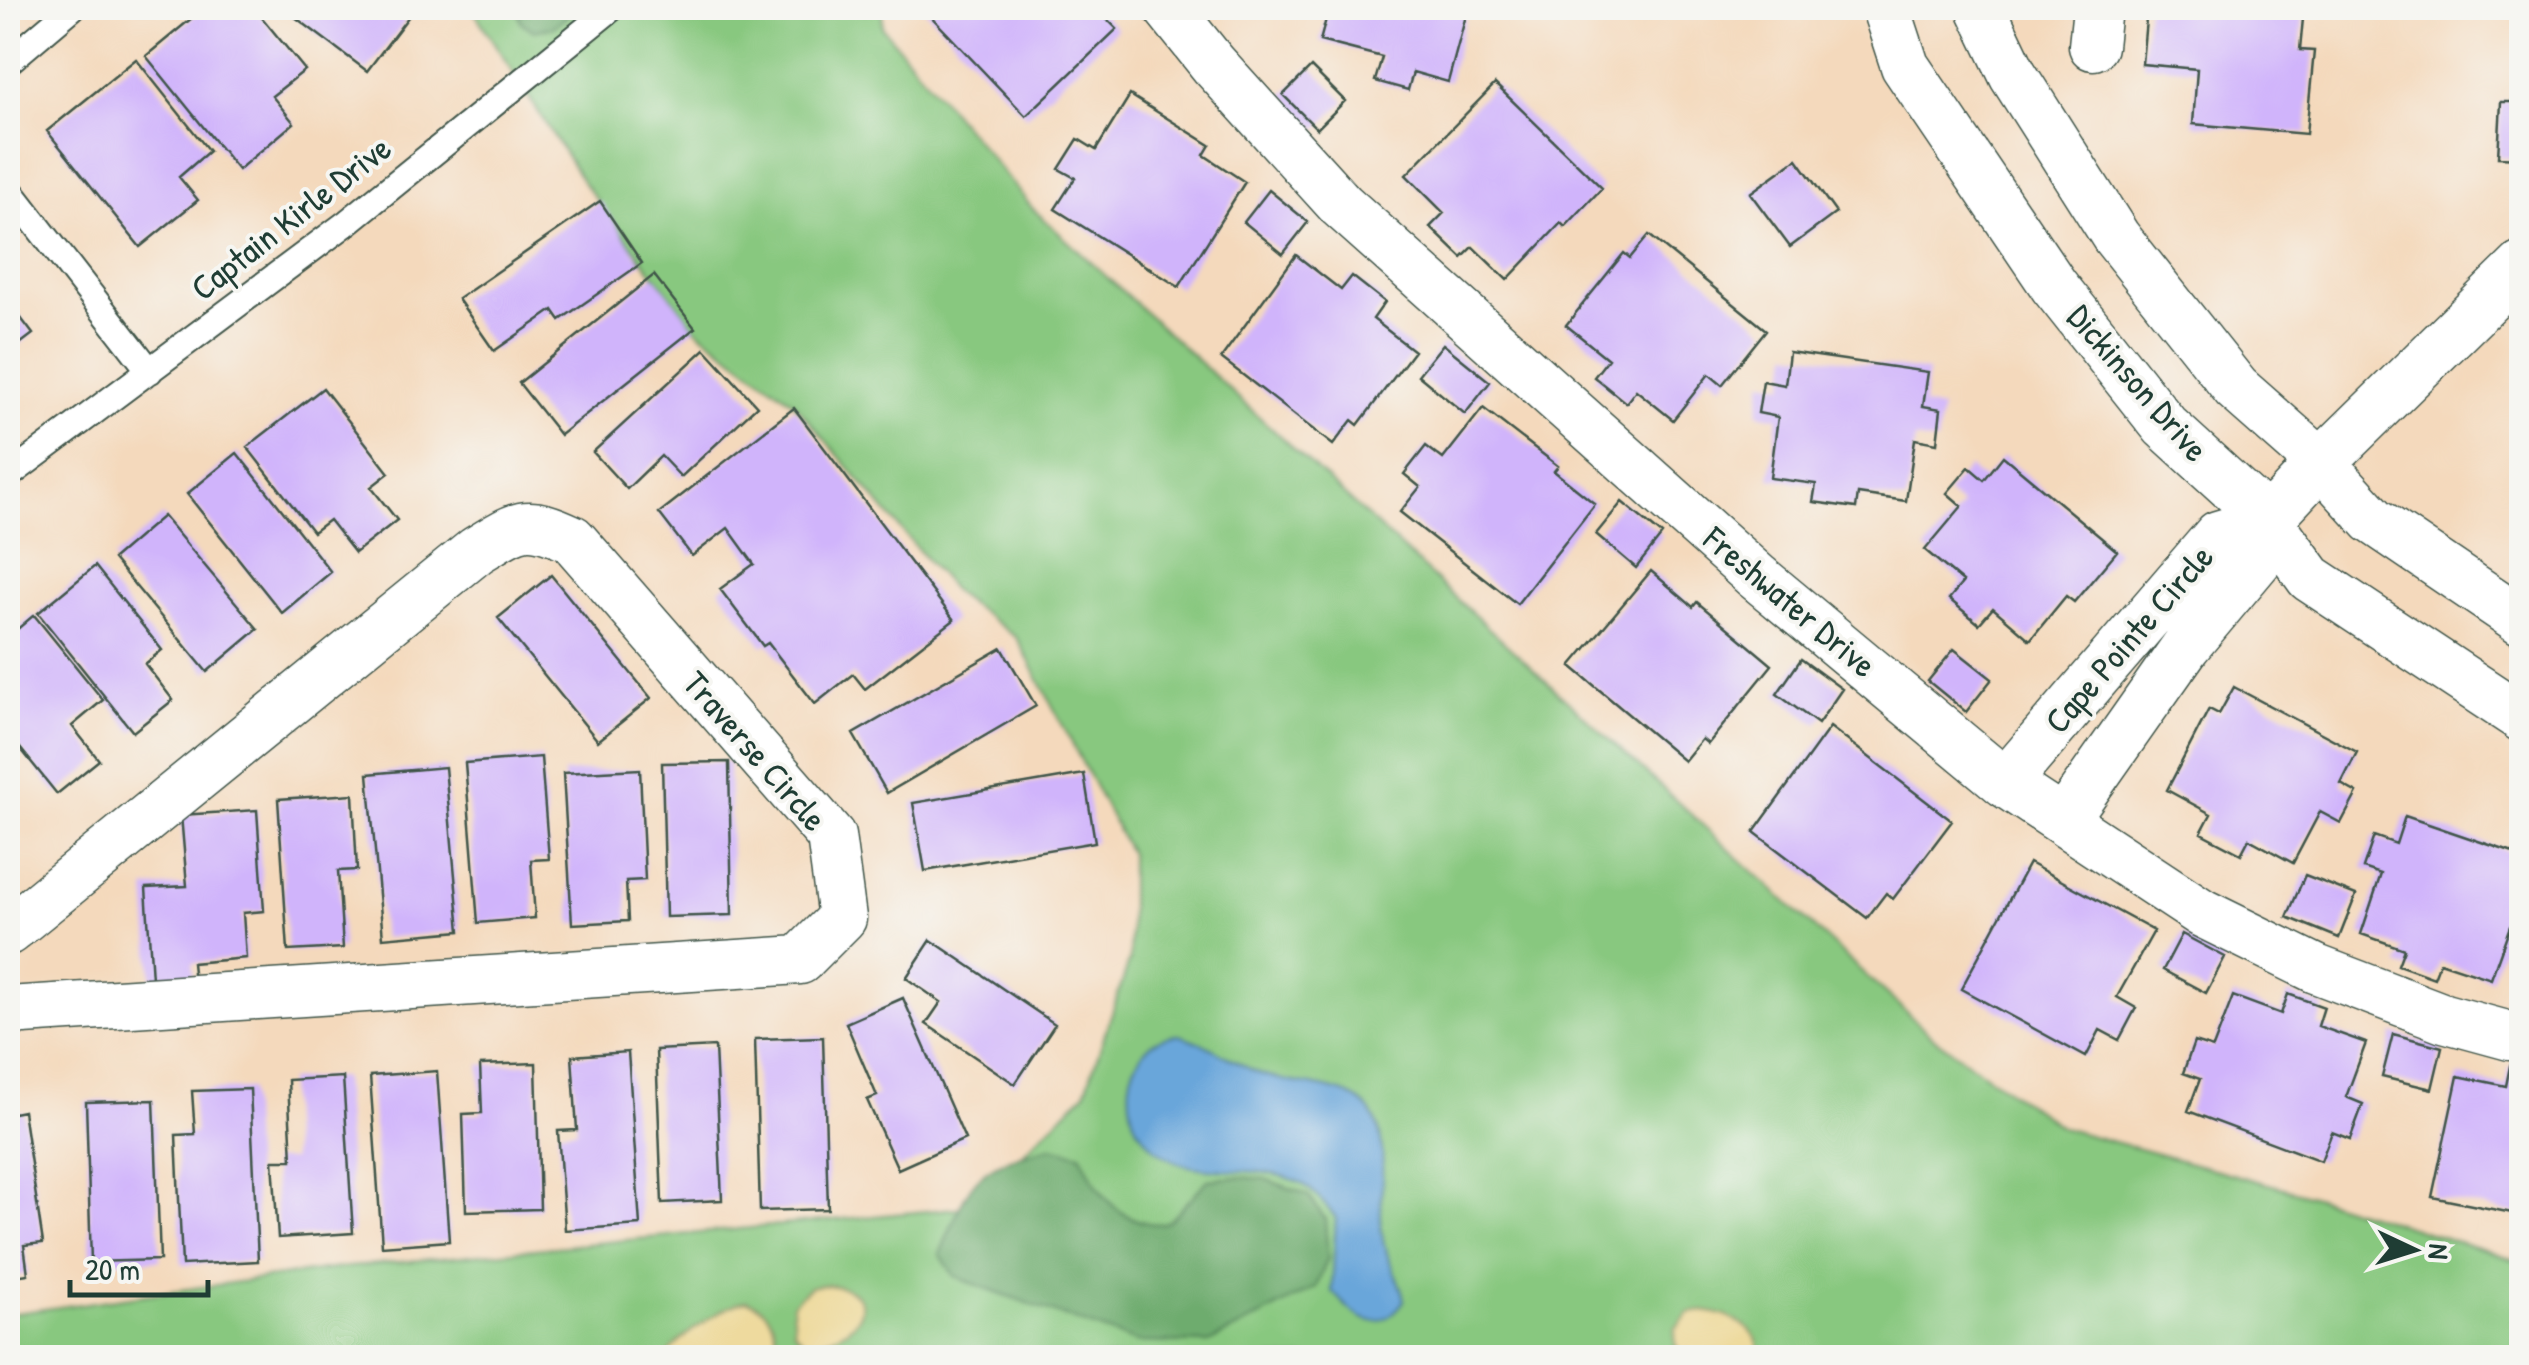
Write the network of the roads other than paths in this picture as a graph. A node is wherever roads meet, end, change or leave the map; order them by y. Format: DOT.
graph roads {
  1 [pos="72,8"];
  2 [pos="612,8"];
  3 [pos="1168,8"];
  4 [pos="1886,8"];
  5 [pos="1981,8"];
  6 [pos="8,62"];
  7 [pos="8,188"];
  8 [pos="2522,266"];
  9 [pos="150,371"];
  10 [pos="2321,463"];
  11 [pos="8,476"];
  12 [pos="2268,520"];
  13 [pos="2522,621"];
  14 [pos="2522,718"];
  15 [pos="2006,783"];
  16 [pos="2063,821"];
  17 [pos="8,931"];
  18 [pos="8,1011"];
  19 [pos="2522,1034"];
  1 -- 6 [label="lane"];
  2 -- 9 [label="lane, Captain Kirle Drive"];
  3 -- 15 [label="street, Freshwater Drive"];
  4 -- 12 [label="street, Dickinson Drive"];
  5 -- 10 [label="street, Dickinson Drive"];
  7 -- 9 [label="lane"];
  8 -- 10 [label="street, Cape Pointe Circle"];
  9 -- 11 [label="lane, Captain Kirle Drive"];
  10 -- 12 [label="street, Cape Pointe Circle"];
  10 -- 13 [label="street, Dickinson Drive"];
  12 -- 14 [label="street, Dickinson Drive"];
  12 -- 15 [label="street, Cape Pointe Circle"];
  12 -- 16 [label="street, Cape Pointe Circle"];
  15 -- 16 [label="street, Freshwater Drive"];
  16 -- 19 [label="street, Freshwater Drive"];
  17 -- 18 [label="street, Traverse Circle"];
}
